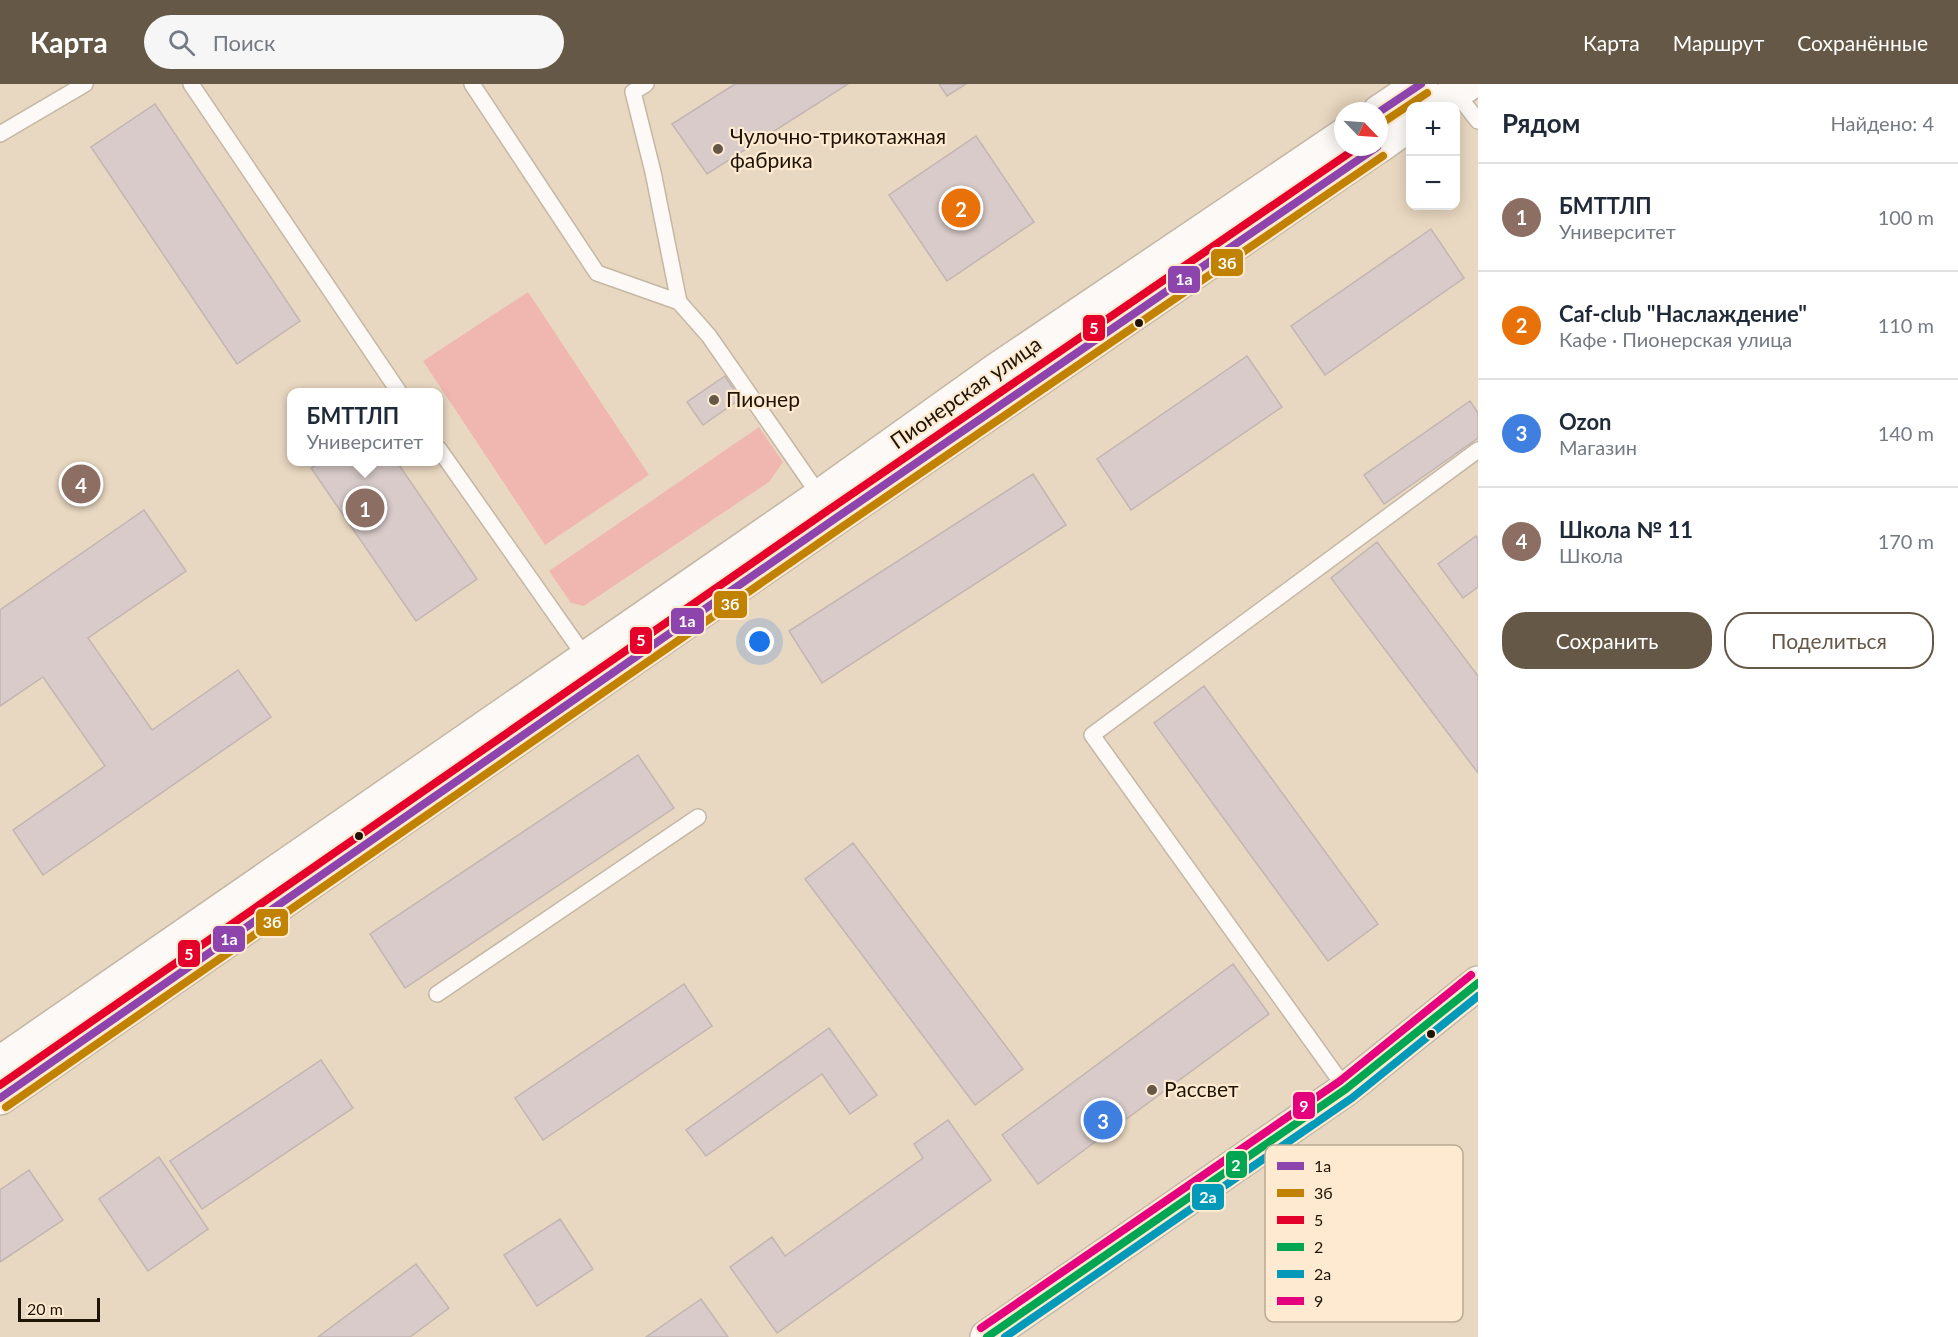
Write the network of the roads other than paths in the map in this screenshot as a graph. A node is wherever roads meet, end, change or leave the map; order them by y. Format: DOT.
graph roads {
  1 [pos="85,84"];
  2 [pos="191,84"];
  3 [pos="472,84"];
  4 [pos="646,84"];
  5 [pos="1420,84"];
  6 [pos="1453,95"];
  7 [pos="1388,106"];
  8 [pos="1478,121"];
  9 [pos="1406,127"];
  10 [pos="0,134"];
  11 [pos="1388,139"];
  12 [pos="1334,142"];
  13 [pos="1363,156"];
  14 [pos="679,302"];
  15 [pos="396,388"];
  16 [pos="1478,450"];
  17 [pos="443,456"];
  18 [pos="828,507"];
  19 [pos="593,669"];
  20 [pos="698,817"];
  21 [pos="1478,983"];
  22 [pos="437,994"];
  23 [pos="0,1063"];
  24 [pos="1346,1089"];
  25 [pos="0,1097"];
  26 [pos="987,1337"];
  1 -- 10 [label="lane"];
  2 -- 15 [label="lane"];
  3 -- 14 [label="lane"];
  4 -- 14 [label="lane"];
  5 -- 7 [label="main road"];
  6 -- 8 [label="lane"];
  9 -- 11 [label="main road, Пионерская улица"];
  12 -- 18 [label="main road, Пионерская улица"];
  13 -- 18 [label="main road, Пионерская улица"];
  14 -- 18 [label="lane"];
  16 -- 24 [label="lane"];
  17 -- 19 [label="lane"];
  18 -- 19 [label="main road, Пионерская улица"];
  19 -- 23 [label="main road, Пионерская улица"];
  19 -- 25 [label="main road, Пионерская улица"];
  20 -- 22 [label="lane"];
  21 -- 24 [label="main road"];
  24 -- 26 [label="main road"];
}
